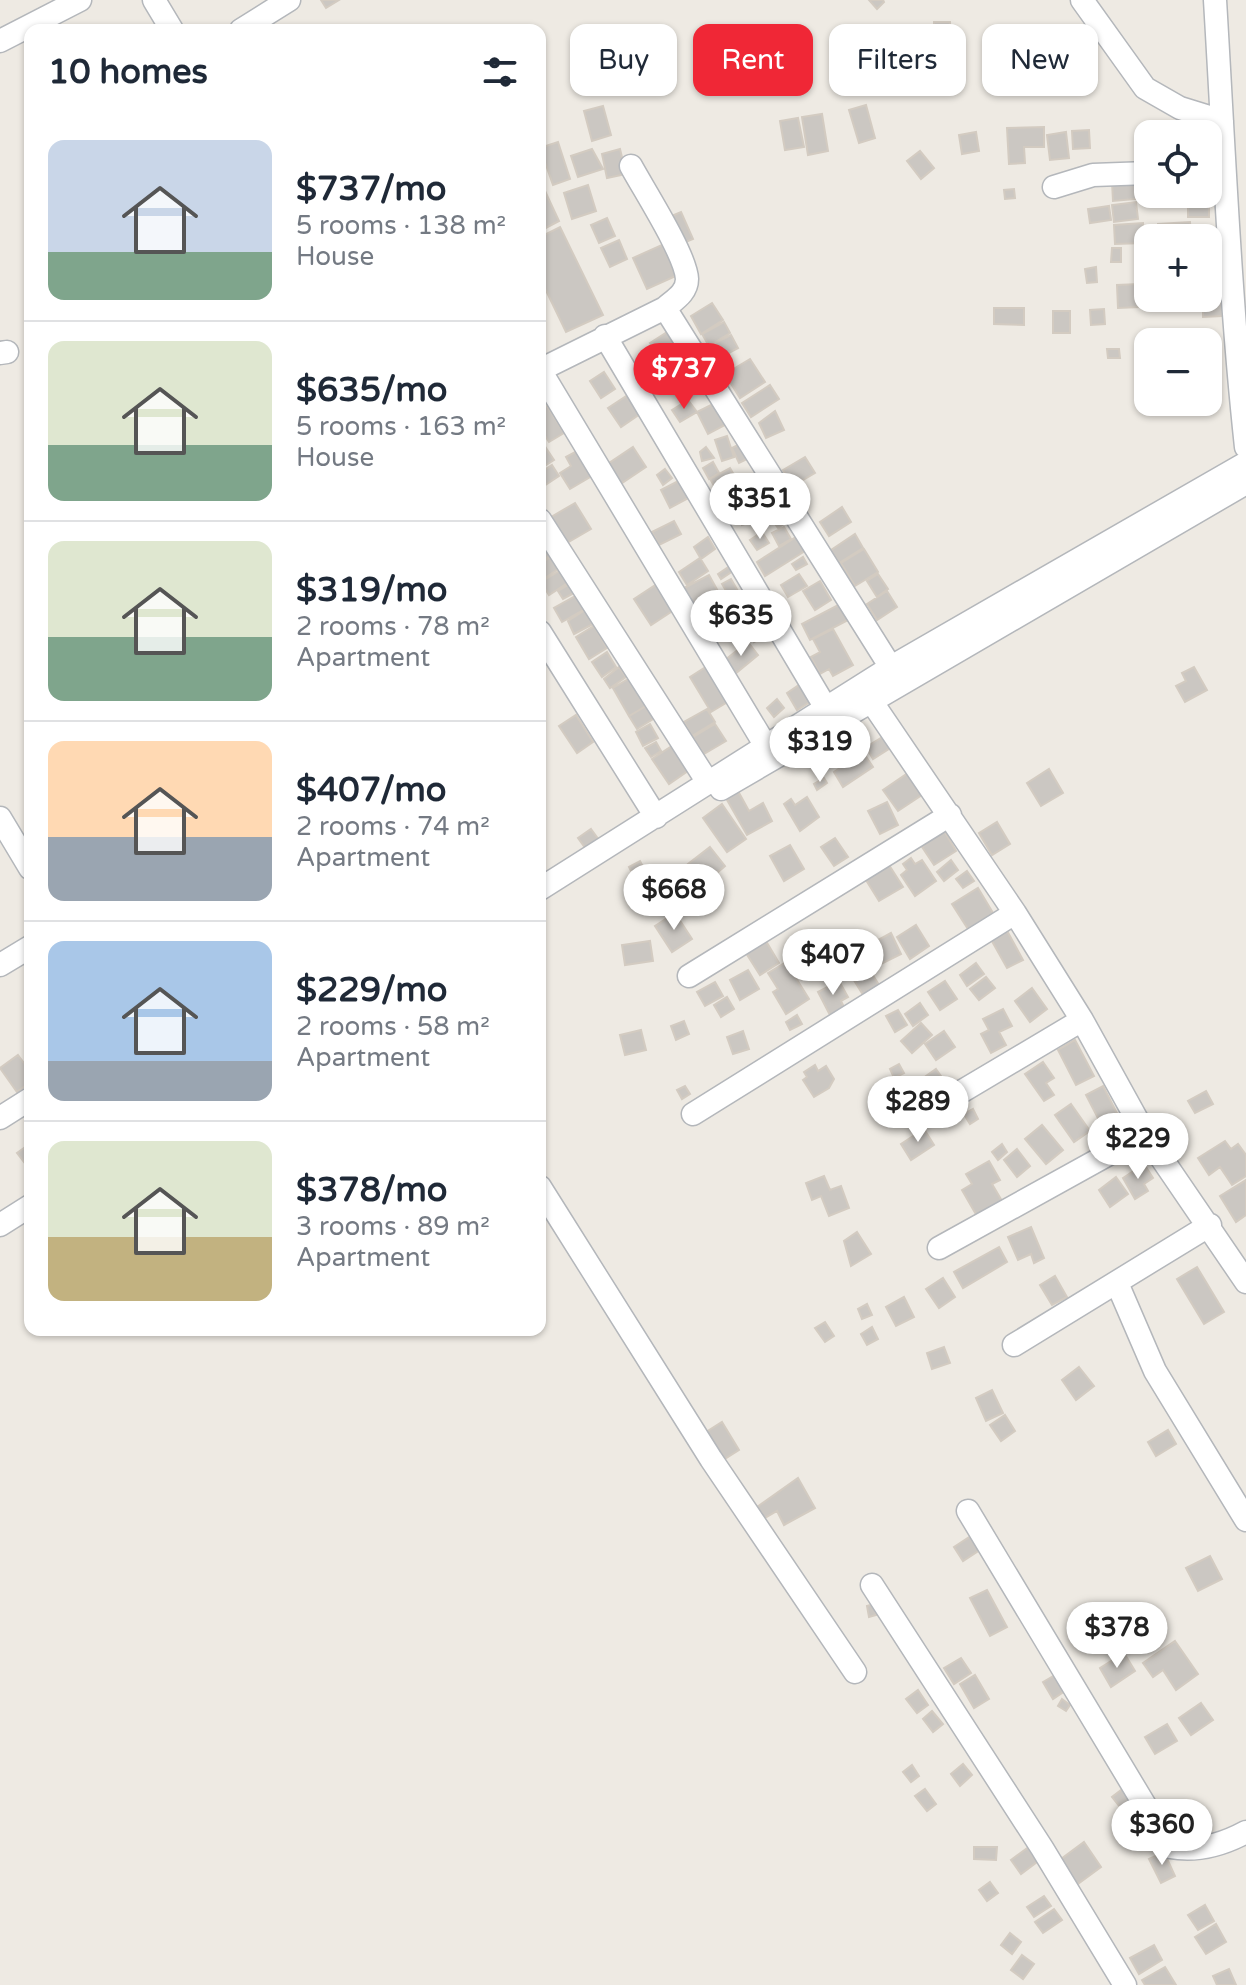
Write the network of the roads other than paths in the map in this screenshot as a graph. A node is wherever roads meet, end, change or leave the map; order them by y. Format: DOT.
graph roads {
  1 [pos="80,0"];
  2 [pos="154,0"];
  3 [pos="289,0"];
  4 [pos="1082,0"];
  5 [pos="1215,0"];
  6 [pos="33,24"];
  7 [pos="168,24"];
  8 [pos="251,24"];
  9 [pos="24,29"];
  10 [pos="0,41"];
  11 [pos="1219,120"];
  12 [pos="1222,120"];
  13 [pos="631,166"];
  14 [pos="1134,174"];
  15 [pos="1054,187"];
  16 [pos="1221,208"];
  17 [pos="665,308"];
  18 [pos="605,336"];
  19 [pos="546,367"];
  20 [pos="546,380"];
  21 [pos="1246,447"];
  22 [pos="1246,463"];
  23 [pos="1246,483"];
  24 [pos="546,529"];
  25 [pos="546,642"];
  26 [pos="896,674"];
  27 [pos="866,694"];
  28 [pos="830,716"];
  29 [pos="769,751"];
  30 [pos="707,781"];
  31 [pos="950,815"];
  32 [pos="656,817"];
  33 [pos="0,818"];
  34 [pos="24,858"];
  35 [pos="546,885"];
  36 [pos="546,898"];
  37 [pos="1015,913"];
  38 [pos="24,951"];
  39 [pos="0,965"];
  40 [pos="689,976"];
  41 [pos="1082,1020"];
  42 [pos="949,1099"];
  43 [pos="24,1103"];
  44 [pos="693,1114"];
  45 [pos="0,1118"];
  46 [pos="1145,1134"];
  47 [pos="546,1197"];
  48 [pos="24,1210"];
  49 [pos="24,1219"];
  50 [pos="0,1225"];
  51 [pos="1210,1225"];
  52 [pos="0,1233"];
  53 [pos="939,1248"];
  54 [pos="1246,1282"];
  55 [pos="1117,1283"];
  56 [pos="1014,1345"];
  57 [pos="968,1511"];
  58 [pos="1246,1520"];
  59 [pos="872,1585"];
  60 [pos="855,1672"];
  61 [pos="1246,1832"];
  62 [pos="1125,1985"];
  1 -- 6 [label="street"];
  2 -- 7 [label="street"];
  3 -- 8 [label="street"];
  4 -- 11 [label="street"];
  5 -- 12 [label="street"];
  9 -- 10 [label="street"];
  13 -- 17 [label="street"];
  14 -- 15 [label="street"];
  16 -- 21 [label="street"];
  17 -- 18 [label="street"];
  17 -- 26 [label="street"];
  18 -- 19 [label="street"];
  18 -- 28 [label="street"];
  20 -- 29 [label="street"];
  22 -- 26 [label="street"];
  23 -- 26 [label="street"];
  24 -- 30 [label="street"];
  25 -- 32 [label="street"];
  26 -- 27 [label="street"];
  27 -- 28 [label="street"];
  27 -- 31 [label="street"];
  28 -- 29 [label="street"];
  29 -- 30 [label="street"];
  29 -- 36 [label="street"];
  30 -- 32 [label="street"];
  31 -- 37 [label="street"];
  31 -- 40 [label="street"];
  32 -- 35 [label="street"];
  33 -- 34 [label="street"];
  37 -- 41 [label="street"];
  37 -- 44 [label="street"];
  38 -- 39 [label="street"];
  41 -- 42 [label="street"];
  41 -- 46 [label="street"];
  43 -- 45 [label="street"];
  46 -- 51 [label="street"];
  46 -- 53 [label="street"];
  47 -- 60 [label="street"];
  48 -- 50 [label="street"];
  49 -- 52 [label="street"];
  51 -- 54 [label="street"];
  51 -- 55 [label="street"];
  55 -- 56 [label="street"];
  55 -- 58 [label="street"];
  57 -- 61 [label="street"];
  59 -- 62 [label="street"];
}
